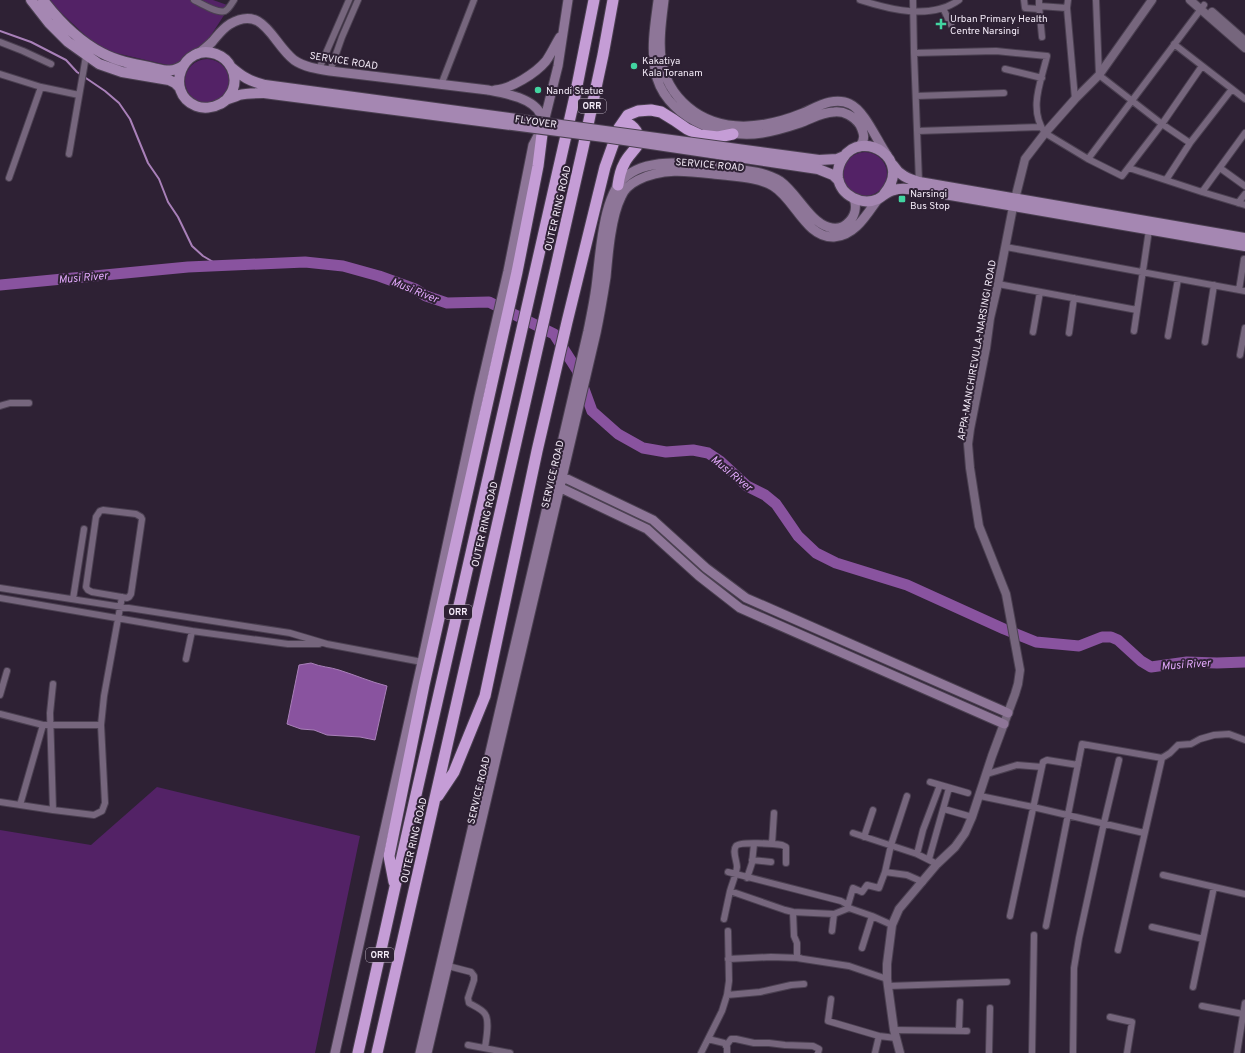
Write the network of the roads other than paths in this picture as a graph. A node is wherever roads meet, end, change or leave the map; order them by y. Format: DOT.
graph roads {
  1 [pos="31,0"];
  2 [pos="43,0"];
  3 [pos="194,0"];
  4 [pos="234,0"];
  5 [pos="349,0"];
  6 [pos="358,0"];
  7 [pos="474,0"];
  8 [pos="568,0"];
  9 [pos="594,0"];
  10 [pos="613,0"];
  11 [pos="658,0"];
  12 [pos="664,0"];
  13 [pos="860,0"];
  14 [pos="913,0"];
  15 [pos="959,0"];
  16 [pos="1024,0"];
  17 [pos="1068,0"];
  18 [pos="1096,0"];
  19 [pos="1152,0"];
  20 [pos="1190,0"];
  21 [pos="1039,5"];
  22 [pos="1200,5"];
  23 [pos="942,8"];
  24 [pos="1067,8"];
  25 [pos="914,12"];
  26 [pos="951,25"];
  27 [pos="218,33"];
  28 [pos="562,34"];
  29 [pos="1042,37"];
  30 [pos="1245,41"];
  31 [pos="0,42"];
  32 [pos="1174,44"];
  33 [pos="1245,48"];
  34 [pos="914,53"];
  35 [pos="198,54"];
  36 [pos="218,55"];
  37 [pos="86,56"];
  38 [pos="51,64"];
  39 [pos="184,65"];
  40 [pos="1202,66"];
  41 [pos="231,67"];
  42 [pos="319,69"];
  43 [pos="1005,69"];
  44 [pos="330,71"];
  45 [pos="0,74"];
  46 [pos="1099,75"];
  47 [pos="1042,78"];
  48 [pos="441,85"];
  49 [pos="41,87"];
  50 [pos="180,88"];
  51 [pos="264,89"];
  52 [pos="1232,89"];
  53 [pos="488,90"];
  54 [pos="1004,92"];
  55 [pos="79,95"];
  56 [pos="916,96"];
  57 [pos="226,99"];
  58 [pos="1075,99"];
  59 [pos="1245,99"];
  60 [pos="1132,100"];
  61 [pos="624,122"];
  62 [pos="1162,124"];
  63 [pos="543,126"];
  64 [pos="1043,130"];
  65 [pos="917,131"];
  66 [pos="1245,133"];
  67 [pos="733,134"];
  68 [pos="1190,143"];
  69 [pos="859,147"];
  70 [pos="69,154"];
  71 [pos="844,156"];
  72 [pos="1088,159"];
  73 [pos="890,160"];
  74 [pos="818,164"];
  75 [pos="1129,168"];
  76 [pos="1220,168"];
  77 [pos="9,178"];
  78 [pos="838,180"];
  79 [pos="1166,180"];
  80 [pos="919,182"];
  81 [pos="618,185"];
  82 [pos="1245,186"];
  83 [pos="1202,192"];
  84 [pos="1245,194"];
  85 [pos="881,197"];
  86 [pos="854,199"];
  87 [pos="1014,203"];
  88 [pos="1238,203"];
  89 [pos="1245,205"];
  90 [pos="1149,230"];
  91 [pos="1245,238"];
  92 [pos="1245,246"];
  93 [pos="1006,248"];
  94 [pos="1244,259"];
  95 [pos="512,271"];
  96 [pos="1142,272"];
  97 [pos="1178,279"];
  98 [pos="998,284"];
  99 [pos="1214,286"];
  100 [pos="1242,291"];
  101 [pos="1040,292"];
  102 [pos="1074,298"];
  103 [pos="1137,310"];
  104 [pos="1245,328"];
  105 [pos="1134,331"];
  106 [pos="592,332"];
  107 [pos="1033,332"];
  108 [pos="1069,333"];
  109 [pos="1168,336"];
  110 [pos="1205,342"];
  111 [pos="1240,355"];
  112 [pos="29,404"];
  113 [pos="0,406"];
  114 [pos="566,447"];
  115 [pos="563,477"];
  116 [pos="561,488"];
  117 [pos="84,529"];
  118 [pos="0,588"];
  119 [pos="111,595"];
  120 [pos="56,597"];
  121 [pos="122,597"];
  122 [pos="0,598"];
  123 [pos="73,599"];
  124 [pos="109,605"];
  125 [pos="55,607"];
  126 [pos="120,607"];
  127 [pos="144,611"];
  128 [pos="118,618"];
  129 [pos="142,622"];
  130 [pos="228,624"];
  131 [pos="192,630"];
  132 [pos="226,635"];
  133 [pos="327,644"];
  134 [pos="186,659"];
  135 [pos="422,662"];
  136 [pos="7,671"];
  137 [pos="53,684"];
  138 [pos="0,694"];
  139 [pos="1008,713"];
  140 [pos="0,714"];
  141 [pos="1004,724"];
  142 [pos="47,725"];
  143 [pos="102,725"];
  144 [pos="1245,740"];
  145 [pos="1162,758"];
  146 [pos="1119,760"];
  147 [pos="1078,765"];
  148 [pos="1042,767"];
  149 [pos="987,774"];
  150 [pos="930,782"];
  151 [pos="940,785"];
  152 [pos="949,788"];
  153 [pos="968,793"];
  154 [pos="907,796"];
  155 [pos="980,796"];
  156 [pos="0,802"];
  157 [pos="434,802"];
  158 [pos="20,805"];
  159 [pos="1033,807"];
  160 [pos="944,809"];
  161 [pos="53,810"];
  162 [pos="873,810"];
  163 [pos="774,813"];
  164 [pos="1068,815"];
  165 [pos="972,817"];
  166 [pos="1104,823"];
  167 [pos="853,833"];
  168 [pos="1144,833"];
  169 [pos="864,837"];
  170 [pos="754,844"];
  171 [pos="772,844"];
  172 [pos="891,845"];
  173 [pos="917,854"];
  174 [pos="929,859"];
  175 [pos="752,860"];
  176 [pos="771,862"];
  177 [pos="786,863"];
  178 [pos="937,864"];
  179 [pos="728,872"];
  180 [pos="885,872"];
  181 [pos="735,874"];
  182 [pos="1163,876"];
  183 [pos="747,878"];
  184 [pos="923,882"];
  185 [pos="395,886"];
  186 [pos="1214,887"];
  187 [pos="730,891"];
  188 [pos="1245,894"];
  189 [pos="849,906"];
  190 [pos="793,912"];
  191 [pos="834,914"];
  192 [pos="872,916"];
  193 [pos="1010,916"];
  194 [pos="724,919"];
  195 [pos="892,925"];
  196 [pos="1046,926"];
  197 [pos="1152,927"];
  198 [pos="728,931"];
  199 [pos="832,931"];
  200 [pos="1034,935"];
  201 [pos="1203,939"];
  202 [pos="862,948"];
  203 [pos="1118,950"];
  204 [pos="797,958"];
  205 [pos="814,958"];
  206 [pos="728,959"];
  207 [pos="448,966"];
  208 [pos="887,982"];
  209 [pos="1007,982"];
  210 [pos="804,984"];
  211 [pos="1193,987"];
  212 [pos="727,995"];
  213 [pos="831,999"];
  214 [pos="960,1002"];
  215 [pos="1245,1002"];
  216 [pos="1202,1006"];
  217 [pos="990,1008"];
  218 [pos="1243,1014"];
  219 [pos="1110,1017"];
  220 [pos="959,1030"];
  221 [pos="967,1030"];
  222 [pos="895,1034"];
  223 [pos="878,1036"];
  224 [pos="708,1039"];
  225 [pos="468,1045"];
  226 [pos="485,1048"];
  227 [pos="728,1051"];
  228 [pos="502,1052"];
  229 [pos="335,1053"];
  230 [pos="358,1053"];
  231 [pos="377,1053"];
  232 [pos="420,1053"];
  233 [pos="427,1053"];
  234 [pos="510,1053"];
  235 [pos="702,1053"];
  236 [pos="818,1053"];
  237 [pos="875,1053"];
  238 [pos="900,1053"];
  239 [pos="989,1053"];
  240 [pos="1032,1053"];
  241 [pos="1073,1053"];
  242 [pos="1127,1053"];
  243 [pos="1237,1053"];
  1 -- 37 [label="main road"];
  2 -- 39 [label="main road"];
  3 -- 4 [label="street"];
  5 -- 42 [label="street"];
  6 -- 44 [label="street"];
  7 -- 48 [label="street"];
  8 -- 28 [label="main road, SERVICE ROAD"];
  9 -- 185 [label="highway, OUTER RING ROAD / ORR"];
  10 -- 157 [label="highway, OUTER RING ROAD / ORR"];
  11 -- 67 [label="main road"];
  12 -- 73 [label="main road"];
  13 -- 25 [label="street"];
  14 -- 25 [label="street"];
  15 -- 23 [label="street"];
  16 -- 21 [label="street"];
  17 -- 24 [label="street"];
  18 -- 46 [label="street"];
  19 -- 46 [label="street, APPA-MANCHIREVULA-NARSINGI ROAD"];
  20 -- 22 [label="street"];
  21 -- 24 [label="street"];
  21 -- 29 [label="street"];
  22 -- 30 [label="street"];
  22 -- 32 [label="street"];
  22 -- 33 [label="street"];
  23 -- 25 [label="street"];
  23 -- 26 [label="street"];
  24 -- 58 [label="street"];
  25 -- 34 [label="street"];
  27 -- 35 [label="main road, SERVICE ROAD"];
  27 -- 36 [label="main road"];
  27 -- 42 [label="main road, SERVICE ROAD"];
  28 -- 53 [label="main road, SERVICE ROAD"];
  28 -- 63 [label="main road, SERVICE ROAD"];
  31 -- 38 [label="street"];
  32 -- 40 [label="street"];
  32 -- 60 [label="street"];
  34 -- 47 [label="street"];
  34 -- 56 [label="street"];
  35 -- 36 [label="main road"];
  35 -- 39 [label="main road"];
  36 -- 41 [label="main road"];
  37 -- 50 [label="main road"];
  37 -- 55 [label="street"];
  39 -- 50 [label="main road"];
  40 -- 52 [label="street"];
  40 -- 62 [label="street"];
  41 -- 51 [label="main road, FLYOVER"];
  41 -- 57 [label="main road"];
  42 -- 44 [label="main road, SERVICE ROAD"];
  43 -- 47 [label="street"];
  44 -- 48 [label="main road, SERVICE ROAD"];
  45 -- 49 [label="street"];
  46 -- 58 [label="street, APPA-MANCHIREVULA-NARSINGI ROAD"];
  46 -- 60 [label="street"];
  47 -- 64 [label="street"];
  48 -- 53 [label="main road, SERVICE ROAD"];
  49 -- 55 [label="street"];
  49 -- 77 [label="street"];
  50 -- 57 [label="main road"];
  51 -- 57 [label="main road, FLYOVER"];
  51 -- 74 [label="main road, FLYOVER, bridge"];
  52 -- 59 [label="street"];
  52 -- 68 [label="street"];
  53 -- 63 [label="main road, SERVICE ROAD"];
  54 -- 56 [label="street"];
  55 -- 70 [label="street"];
  56 -- 65 [label="street"];
  58 -- 64 [label="street, APPA-MANCHIREVULA-NARSINGI ROAD"];
  60 -- 62 [label="street"];
  60 -- 72 [label="street"];
  61 -- 67 [label="highway"];
  61 -- 81 [label="highway"];
  61 -- 157 [label="highway"];
  62 -- 68 [label="street"];
  62 -- 75 [label="street"];
  63 -- 95 [label="highway"];
  64 -- 65 [label="street"];
  64 -- 72 [label="street"];
  64 -- 87 [label="street, APPA-MANCHIREVULA-NARSINGI ROAD"];
  65 -- 80 [label="street"];
  66 -- 76 [label="street"];
  67 -- 69 [label="main road"];
  68 -- 79 [label="street"];
  69 -- 71 [label="main road"];
  69 -- 73 [label="main road"];
  71 -- 74 [label="main road, FLYOVER"];
  71 -- 78 [label="main road"];
  72 -- 75 [label="street"];
  73 -- 80 [label="main road"];
  73 -- 85 [label="main road"];
  74 -- 78 [label="main road, FLYOVER"];
  75 -- 79 [label="street"];
  76 -- 82 [label="street"];
  76 -- 83 [label="street"];
  78 -- 86 [label="main road"];
  79 -- 83 [label="street"];
  80 -- 87 [label="main road"];
  81 -- 86 [label="main road, SERVICE ROAD"];
  81 -- 106 [label="main road, SERVICE ROAD"];
  83 -- 88 [label="street"];
  84 -- 88 [label="street"];
  85 -- 86 [label="main road"];
  85 -- 87 [label="main road"];
  85 -- 106 [label="main road, SERVICE ROAD"];
  87 -- 90 [label="main road"];
  87 -- 91 [label="main road"];
  87 -- 93 [label="street, APPA-MANCHIREVULA-NARSINGI ROAD"];
  88 -- 89 [label="street"];
  90 -- 92 [label="main road"];
  90 -- 96 [label="street"];
  93 -- 96 [label="street"];
  93 -- 98 [label="street, APPA-MANCHIREVULA-NARSINGI ROAD"];
  94 -- 100 [label="street"];
  95 -- 135 [label="main road"];
  95 -- 185 [label="highway"];
  96 -- 97 [label="street"];
  96 -- 103 [label="street"];
  97 -- 99 [label="street"];
  97 -- 109 [label="street"];
  98 -- 101 [label="street"];
  98 -- 139 [label="street, APPA-MANCHIREVULA-NARSINGI ROAD"];
  99 -- 100 [label="street"];
  99 -- 110 [label="street"];
  101 -- 102 [label="street"];
  101 -- 107 [label="street"];
  102 -- 103 [label="street"];
  102 -- 108 [label="street"];
  103 -- 105 [label="street"];
  104 -- 111 [label="street"];
  106 -- 114 [label="main road, SERVICE ROAD"];
  112 -- 113 [label="street"];
  114 -- 115 [label="main road, SERVICE ROAD"];
  114 -- 232 [label="main road, SERVICE ROAD"];
  115 -- 116 [label="main road, SERVICE ROAD"];
  115 -- 139 [label="main road"];
  116 -- 141 [label="main road"];
  116 -- 207 [label="main road, SERVICE ROAD"];
  117 -- 123 [label="street"];
  118 -- 120 [label="street"];
  119 -- 121 [label="street"];
  119 -- 121 [label="street"];
  119 -- 124 [label="street"];
  120 -- 123 [label="street"];
  120 -- 125 [label="street"];
  121 -- 126 [label="street"];
  122 -- 125 [label="street"];
  123 -- 124 [label="street"];
  124 -- 126 [label="street"];
  125 -- 128 [label="street"];
  126 -- 127 [label="street"];
  126 -- 128 [label="street"];
  127 -- 129 [label="street"];
  127 -- 130 [label="street"];
  128 -- 129 [label="street"];
  128 -- 143 [label="street"];
  129 -- 131 [label="street"];
  130 -- 132 [label="street"];
  130 -- 133 [label="street"];
  131 -- 132 [label="street"];
  131 -- 134 [label="street"];
  132 -- 133 [label="street"];
  133 -- 135 [label="street"];
  135 -- 229 [label="main road"];
  136 -- 138 [label="street"];
  137 -- 142 [label="street"];
  139 -- 141 [label="street, APPA-MANCHIREVULA-NARSINGI ROAD"];
  140 -- 142 [label="street"];
  141 -- 149 [label="street, APPA-MANCHIREVULA-NARSINGI ROAD"];
  142 -- 143 [label="street"];
  142 -- 158 [label="street"];
  142 -- 161 [label="street"];
  143 -- 161 [label="street"];
  144 -- 145 [label="street"];
  145 -- 147 [label="street"];
  145 -- 168 [label="street"];
  146 -- 166 [label="street"];
  147 -- 148 [label="street"];
  147 -- 164 [label="street"];
  148 -- 149 [label="street"];
  148 -- 159 [label="street"];
  149 -- 155 [label="street, APPA-MANCHIREVULA-NARSINGI ROAD"];
  150 -- 151 [label="street"];
  151 -- 152 [label="street"];
  151 -- 173 [label="street"];
  152 -- 153 [label="street"];
  152 -- 160 [label="street"];
  154 -- 172 [label="street"];
  155 -- 159 [label="street"];
  155 -- 165 [label="street, APPA-MANCHIREVULA-NARSINGI ROAD"];
  156 -- 158 [label="street"];
  157 -- 231 [label="highway, OUTER RING ROAD / ORR"];
  158 -- 161 [label="street"];
  159 -- 164 [label="street"];
  159 -- 193 [label="street"];
  160 -- 165 [label="street"];
  160 -- 174 [label="street"];
  162 -- 169 [label="street"];
  163 -- 171 [label="street"];
  164 -- 166 [label="street"];
  164 -- 196 [label="street"];
  165 -- 178 [label="street, APPA-MANCHIREVULA-NARSINGI ROAD"];
  166 -- 168 [label="street"];
  166 -- 241 [label="street"];
  167 -- 169 [label="street"];
  168 -- 203 [label="street"];
  169 -- 172 [label="street"];
  170 -- 171 [label="street"];
  170 -- 175 [label="street"];
  170 -- 181 [label="street"];
  171 -- 177 [label="street"];
  172 -- 173 [label="street"];
  172 -- 180 [label="street"];
  173 -- 174 [label="street"];
  174 -- 178 [label="street"];
  175 -- 176 [label="street"];
  175 -- 183 [label="street"];
  178 -- 184 [label="street, APPA-MANCHIREVULA-NARSINGI ROAD"];
  179 -- 181 [label="street"];
  180 -- 184 [label="street"];
  180 -- 189 [label="street"];
  181 -- 183 [label="street"];
  181 -- 187 [label="street"];
  182 -- 186 [label="street"];
  183 -- 189 [label="street"];
  184 -- 195 [label="street, APPA-MANCHIREVULA-NARSINGI ROAD"];
  185 -- 230 [label="highway, OUTER RING ROAD / ORR"];
  186 -- 188 [label="street"];
  186 -- 201 [label="street"];
  187 -- 190 [label="street"];
  187 -- 194 [label="street"];
  189 -- 191 [label="street"];
  189 -- 192 [label="street"];
  190 -- 191 [label="street"];
  190 -- 204 [label="street"];
  191 -- 199 [label="street"];
  192 -- 195 [label="street"];
  192 -- 202 [label="street"];
  195 -- 208 [label="street, APPA-MANCHIREVULA-NARSINGI ROAD"];
  197 -- 201 [label="street"];
  198 -- 206 [label="street"];
  200 -- 240 [label="street"];
  201 -- 211 [label="street"];
  204 -- 205 [label="street"];
  204 -- 206 [label="street"];
  204 -- 208 [label="street"];
  206 -- 212 [label="street"];
  207 -- 226 [label="street"];
  207 -- 233 [label="main road, SERVICE ROAD"];
  208 -- 209 [label="street"];
  208 -- 222 [label="street, APPA-MANCHIREVULA-NARSINGI ROAD"];
  210 -- 212 [label="street"];
  212 -- 224 [label="street"];
  213 -- 223 [label="street"];
  214 -- 220 [label="street"];
  215 -- 218 [label="street"];
  216 -- 218 [label="street"];
  217 -- 239 [label="street"];
  218 -- 243 [label="street"];
  219 -- 242 [label="street"];
  220 -- 221 [label="street"];
  220 -- 222 [label="street"];
  222 -- 223 [label="street"];
  222 -- 238 [label="street, APPA-MANCHIREVULA-NARSINGI ROAD"];
  223 -- 237 [label="street"];
  224 -- 227 [label="street"];
  224 -- 235 [label="street"];
  225 -- 226 [label="street"];
  226 -- 228 [label="street"];
  227 -- 236 [label="street"];
  228 -- 234 [label="street"];
}
